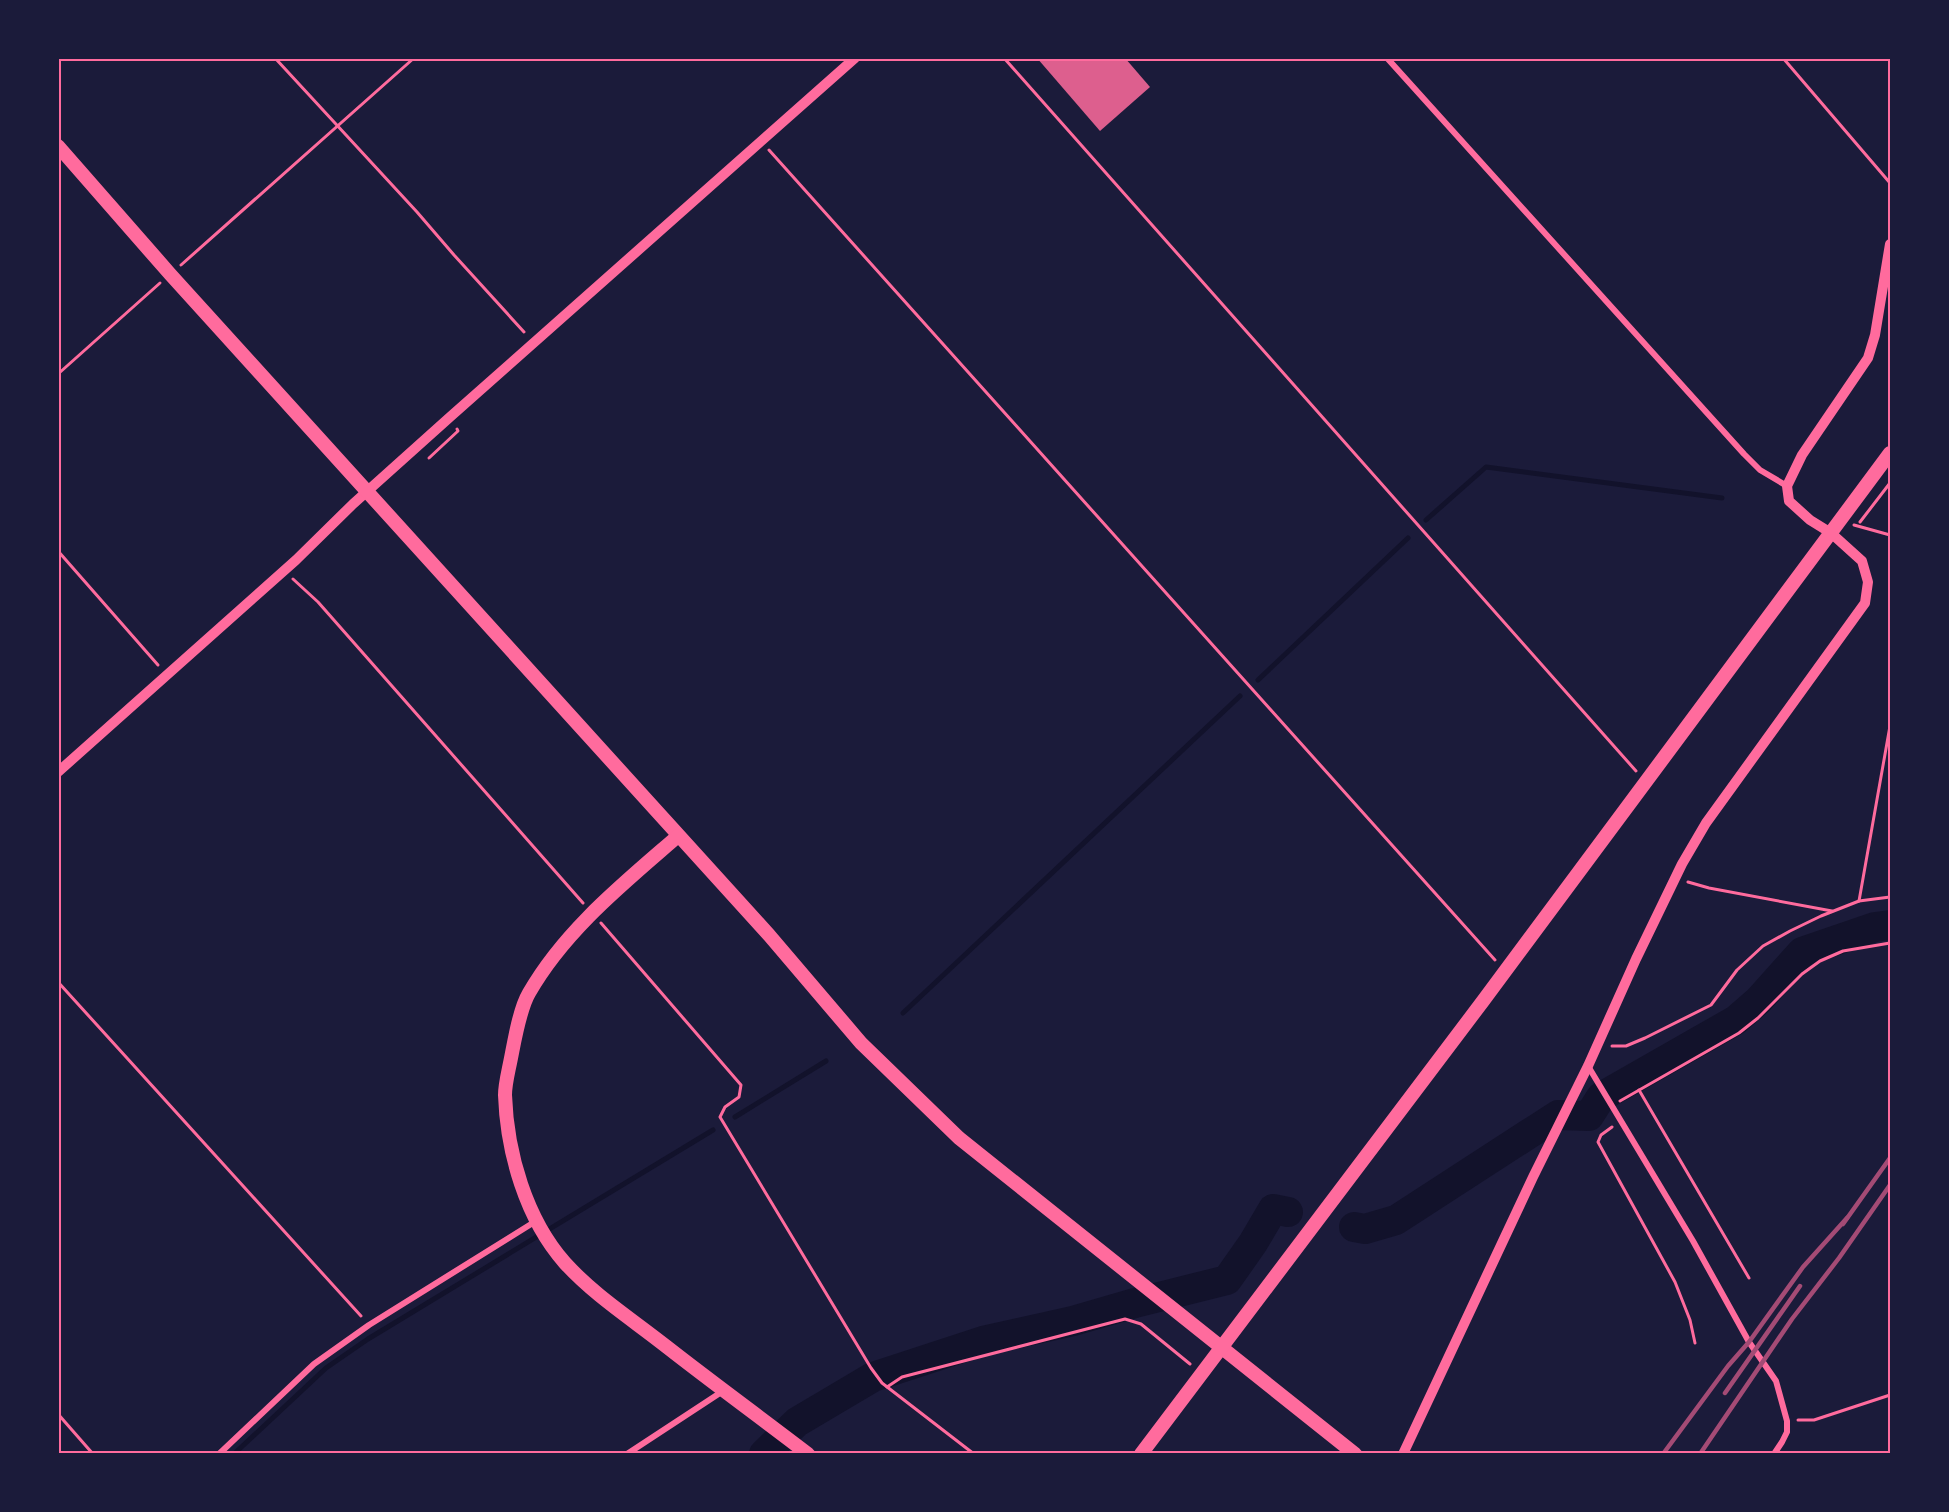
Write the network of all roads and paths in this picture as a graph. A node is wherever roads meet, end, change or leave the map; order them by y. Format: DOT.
graph roads {
  1 [pos="275,58"];
  2 [pos="414,58"];
  3 [pos="855,58"];
  4 [pos="1004,58"];
  5 [pos="1387,58"];
  6 [pos="1783,58"];
  7 [pos="338,127"];
  8 [pos="761,141"];
  9 [pos="58,146"];
  10 [pos="1890,183"];
  11 [pos="1890,244"];
  12 [pos="170,274"];
  13 [pos="535,343"];
  14 [pos="58,374"];
  15 [pos="453,436"];
  16 [pos="1890,453"];
  17 [pos="429,458"];
  18 [pos="1890,483"];
  19 [pos="1786,486"];
  20 [pos="367,492"];
  21 [pos="1840,520"];
  22 [pos="1857,526"];
  23 [pos="1831,533"];
  24 [pos="1890,535"];
  25 [pos="58,551"];
  26 [pos="285,570"];
  27 [pos="167,675"];
  28 [pos="1890,726"];
  29 [pos="58,772"];
  30 [pos="1646,783"];
  31 [pos="678,836"];
  32 [pos="1675,879"];
  33 [pos="1890,897"];
  34 [pos="1859,901"];
  35 [pos="1833,911"];
  36 [pos="592,913"];
  37 [pos="1890,943"];
  38 [pos="1506,972"];
  39 [pos="58,982"];
  40 [pos="1598,1043"];
  41 [pos="1588,1066"];
  42 [pos="1640,1090"];
  43 [pos="1610,1103"];
  44 [pos="1621,1120"];
  45 [pos="537,1222"];
  46 [pos="1749,1278"];
  47 [pos="369,1325"];
  48 [pos="1695,1342"];
  49 [pos="1201,1374"];
  50 [pos="887,1387"];
  51 [pos="723,1391"];
  52 [pos="1890,1395"];
  53 [pos="58,1414"];
  54 [pos="1787,1421"];
  55 [pos="93,1454"];
  56 [pos="219,1454"];
  57 [pos="627,1454"];
  58 [pos="808,1454"];
  59 [pos="974,1454"];
  60 [pos="1141,1454"];
  61 [pos="1355,1454"];
  62 [pos="1402,1454"];
  63 [pos="1774,1454"];
  1 -- 7 [label="path"];
  2 -- 7 [label="path"];
  3 -- 8 [label="street"];
  4 -- 30 [label="path"];
  5 -- 19 [label="street"];
  6 -- 10 [label="path"];
  7 -- 12 [label="path"];
  7 -- 13 [label="path"];
  8 -- 13 [label="street"];
  8 -- 38 [label="path"];
  9 -- 12 [label="main road"];
  11 -- 19 [label="street"];
  12 -- 14 [label="path"];
  12 -- 20 [label="main road"];
  13 -- 20 [label="street"];
  15 -- 17 [label="path"];
  16 -- 21 [label="main road"];
  18 -- 22 [label="path"];
  19 -- 23 [label="street"];
  20 -- 26 [label="street"];
  20 -- 31 [label="main road"];
  21 -- 22 [label="path"];
  21 -- 23 [label="main road"];
  22 -- 24 [label="path"];
  23 -- 30 [label="main road"];
  23 -- 32 [label="street"];
  25 -- 27 [label="path"];
  26 -- 27 [label="street"];
  26 -- 36 [label="path"];
  27 -- 29 [label="street"];
  28 -- 34 [label="path"];
  30 -- 38 [label="main road"];
  31 -- 36 [label="main road"];
  31 -- 61 [label="main road"];
  32 -- 35 [label="path"];
  32 -- 40 [label="street"];
  33 -- 34 [label="path"];
  34 -- 35 [label="path"];
  35 -- 40 [label="path"];
  36 -- 45 [label="main road"];
  36 -- 50 [label="path"];
  37 -- 42 [label="path"];
  38 -- 49 [label="main road"];
  39 -- 47 [label="path"];
  40 -- 41 [label="street"];
  41 -- 43 [label="street"];
  41 -- 62 [label="street"];
  42 -- 43 [label="path"];
  42 -- 46 [label="path"];
  43 -- 44 [label="street"];
  44 -- 48 [label="path"];
  44 -- 54 [label="street"];
  45 -- 47 [label="street"];
  45 -- 51 [label="main road"];
  47 -- 56 [label="street"];
  49 -- 50 [label="path"];
  49 -- 60 [label="main road"];
  50 -- 59 [label="path"];
  51 -- 57 [label="street"];
  51 -- 58 [label="main road"];
  52 -- 54 [label="path"];
  53 -- 55 [label="path"];
  54 -- 63 [label="street"];
}
